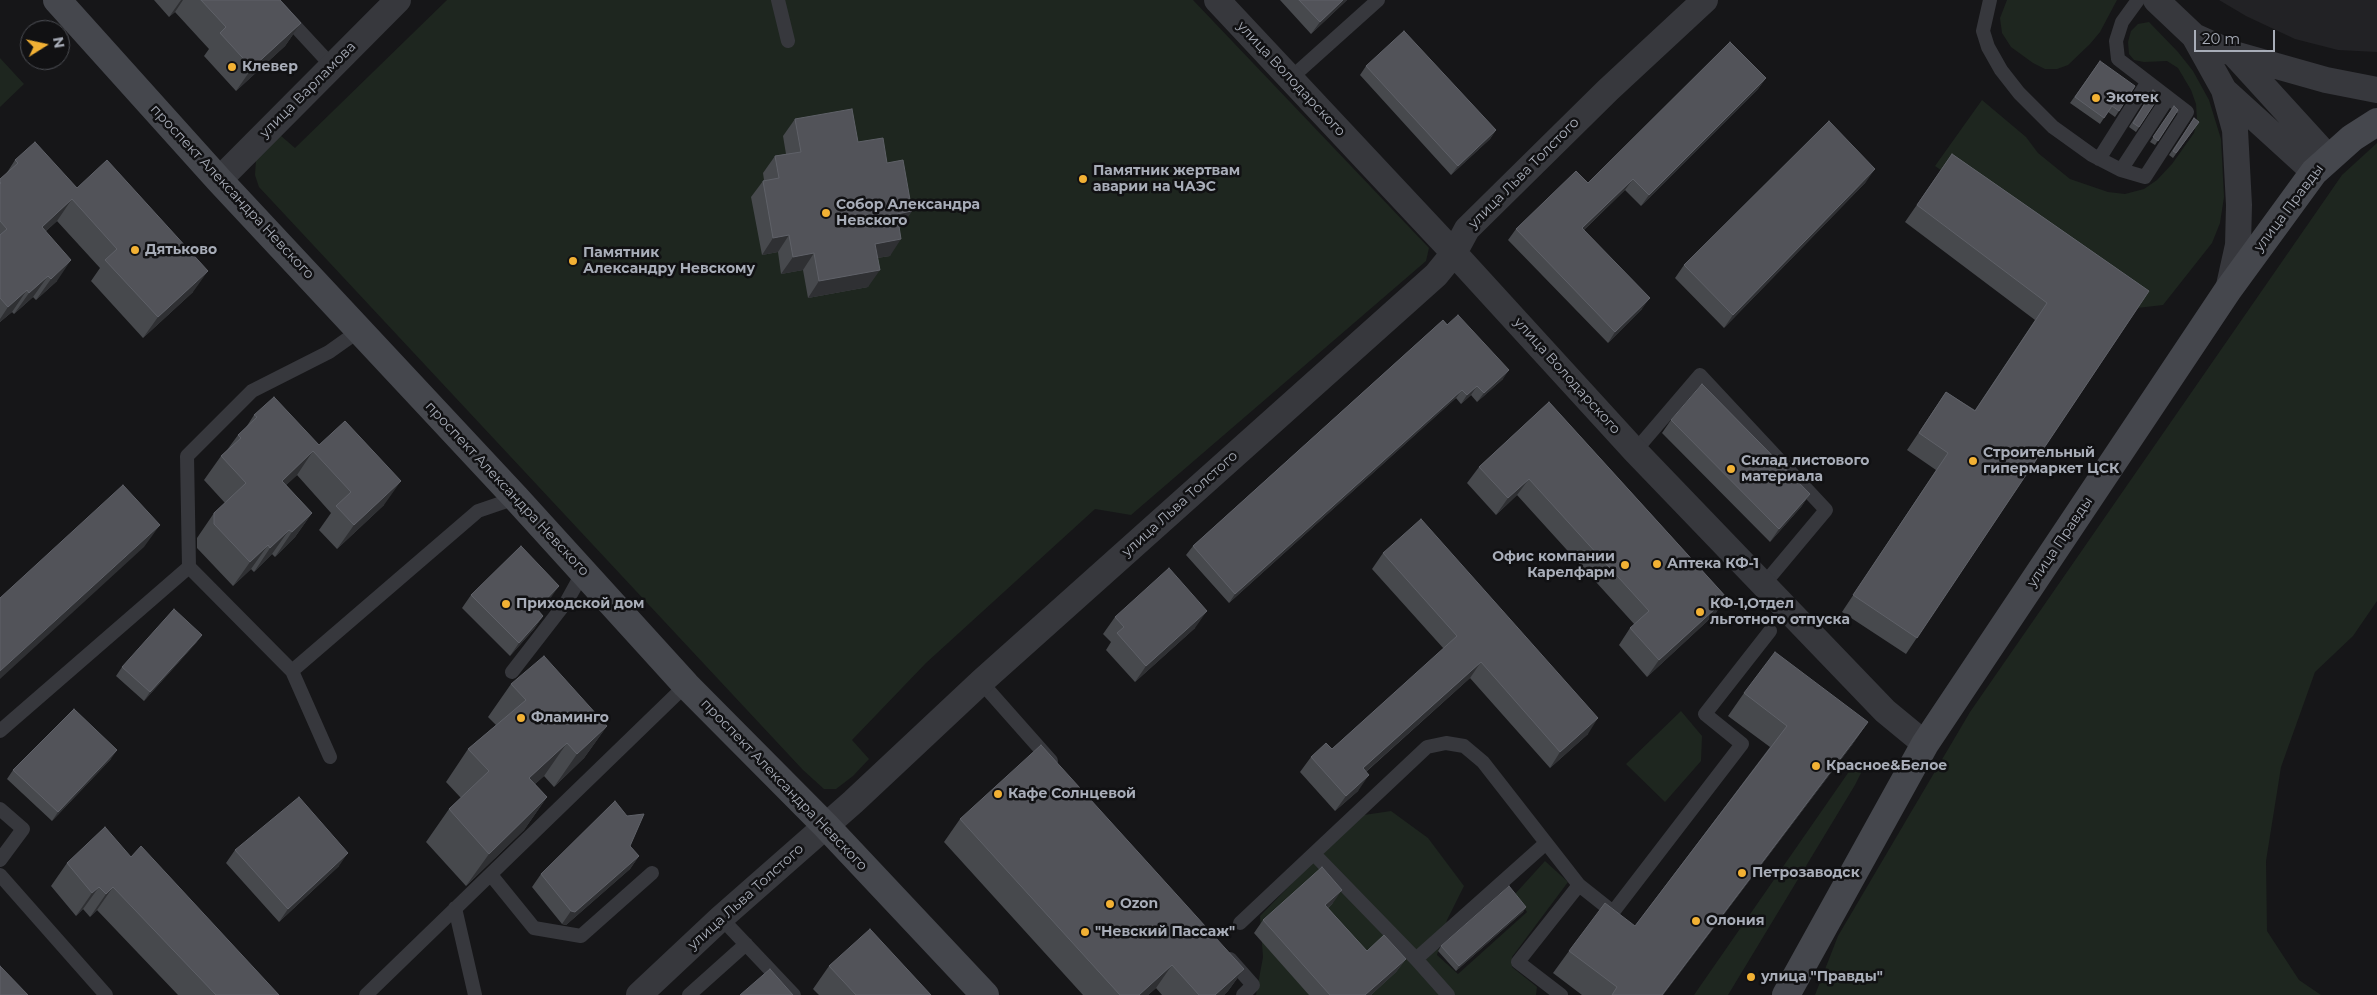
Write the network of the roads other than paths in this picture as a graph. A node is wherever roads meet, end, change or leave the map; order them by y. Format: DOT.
graph roads {
  1 [pos="56,0"];
  2 [pos="271,0"];
  3 [pos="398,0"];
  4 [pos="778,0"];
  5 [pos="1217,0"];
  6 [pos="1378,0"];
  7 [pos="1705,0"];
  8 [pos="1990,0"];
  9 [pos="2138,0"];
  10 [pos="2156,0"];
  11 [pos="2194,36"];
  12 [pos="788,41"];
  13 [pos="2234,54"];
  14 [pos="332,66"];
  15 [pos="1291,78"];
  16 [pos="2147,83"];
  17 [pos="2224,90"];
  18 [pos="2377,90"];
  19 [pos="2168,98"];
  20 [pos="2377,122"];
  21 [pos="2099,159"];
  22 [pos="2321,165"];
  23 [pos="2121,170"];
  24 [pos="219,180"];
  25 [pos="1454,253"];
  26 [pos="2228,290"];
  27 [pos="360,330"];
  28 [pos="1635,450"];
  29 [pos="516,498"];
  30 [pos="189,568"];
  31 [pos="583,572"];
  32 [pos="1764,584"];
  33 [pos="1770,631"];
  34 [pos="292,670"];
  35 [pos="512,672"];
  36 [pos="981,682"];
  37 [pos="686,685"];
  38 [pos="0,731"];
  39 [pos="1925,744"];
  40 [pos="330,757"];
  41 [pos="1060,771"];
  42 [pos="0,809"];
  43 [pos="826,826"];
  44 [pos="1546,843"];
  45 [pos="1314,854"];
  46 [pos="0,860"];
  47 [pos="652,873"];
  48 [pos="0,875"];
  49 [pos="491,875"];
  50 [pos="1579,885"];
  51 [pos="455,908"];
  52 [pos="721,918"];
  53 [pos="1240,923"];
  54 [pos="746,944"];
  55 [pos="1220,948"];
  56 [pos="1416,959"];
  57 [pos="106,995"];
  58 [pos="366,995"];
  59 [pos="475,995"];
  60 [pos="639,995"];
  61 [pos="689,995"];
  62 [pos="794,995"];
  63 [pos="985,995"];
  64 [pos="1243,995"];
  65 [pos="1448,995"];
  66 [pos="1561,995"];
  67 [pos="1786,995"];
  1 -- 24 [label="main road, проспект Александра Невского"];
  2 -- 14 [label="lane"];
  3 -- 14 [label="street, улица Варламова"];
  4 -- 12 [label="lane"];
  5 -- 15 [label="street, улица Володарского"];
  6 -- 15 [label="lane"];
  7 -- 25 [label="street, улица Льва Толстого"];
  8 -- 21 [label="lane"];
  9 -- 16 [label="lane"];
  10 -- 11 [label="street"];
  11 -- 13 [label="street"];
  11 -- 17 [label="street"];
  13 -- 18 [label="street"];
  13 -- 22 [label="street"];
  14 -- 24 [label="street, улица Варламова"];
  15 -- 25 [label="street, улица Володарского"];
  16 -- 19 [label="lane"];
  16 -- 21 [label="lane"];
  17 -- 22 [label="street"];
  17 -- 26 [label="street"];
  19 -- 23 [label="lane"];
  19 -- 23 [label="lane"];
  20 -- 22 [label="main road, улица Правды"];
  21 -- 23 [label="lane"];
  22 -- 26 [label="main road, улица Правды"];
  24 -- 27 [label="main road, проспект Александра Невского"];
  25 -- 28 [label="street, улица Володарского"];
  25 -- 36 [label="street, улица Льва Толстого"];
  26 -- 39 [label="main road, улица Правды"];
  27 -- 29 [label="main road, проспект Александра Невского"];
  27 -- 30 [label="lane"];
  28 -- 32 [label="street, улица Володарского"];
  28 -- 32 [label="lane"];
  29 -- 31 [label="main road, проспект Александра Невского"];
  29 -- 34 [label="lane"];
  30 -- 34 [label="lane"];
  30 -- 38 [label="lane"];
  31 -- 35 [label="lane"];
  31 -- 37 [label="main road, проспект Александра Невского"];
  32 -- 39 [label="street, улица Володарского"];
  33 -- 50 [label="lane"];
  34 -- 40 [label="lane"];
  36 -- 41 [label="lane"];
  36 -- 43 [label="street, улица Льва Толстого"];
  37 -- 43 [label="main road, проспект Александра Невского"];
  37 -- 49 [label="lane"];
  39 -- 67 [label="main road, улица Правды"];
  42 -- 46 [label="lane"];
  43 -- 52 [label="street, улица Льва Толстого"];
  43 -- 63 [label="main road, проспект Александра Невского"];
  44 -- 45 [label="lane"];
  44 -- 50 [label="lane"];
  44 -- 56 [label="lane"];
  45 -- 53 [label="lane"];
  45 -- 56 [label="lane"];
  47 -- 49 [label="lane"];
  48 -- 57 [label="lane"];
  49 -- 51 [label="lane"];
  50 -- 66 [label="lane"];
  51 -- 58 [label="lane"];
  51 -- 59 [label="lane"];
  52 -- 54 [label="lane"];
  52 -- 60 [label="street, улица Льва Толстого"];
  54 -- 61 [label="lane"];
  54 -- 62 [label="lane"];
  55 -- 64 [label="lane"];
  56 -- 65 [label="lane"];
}
